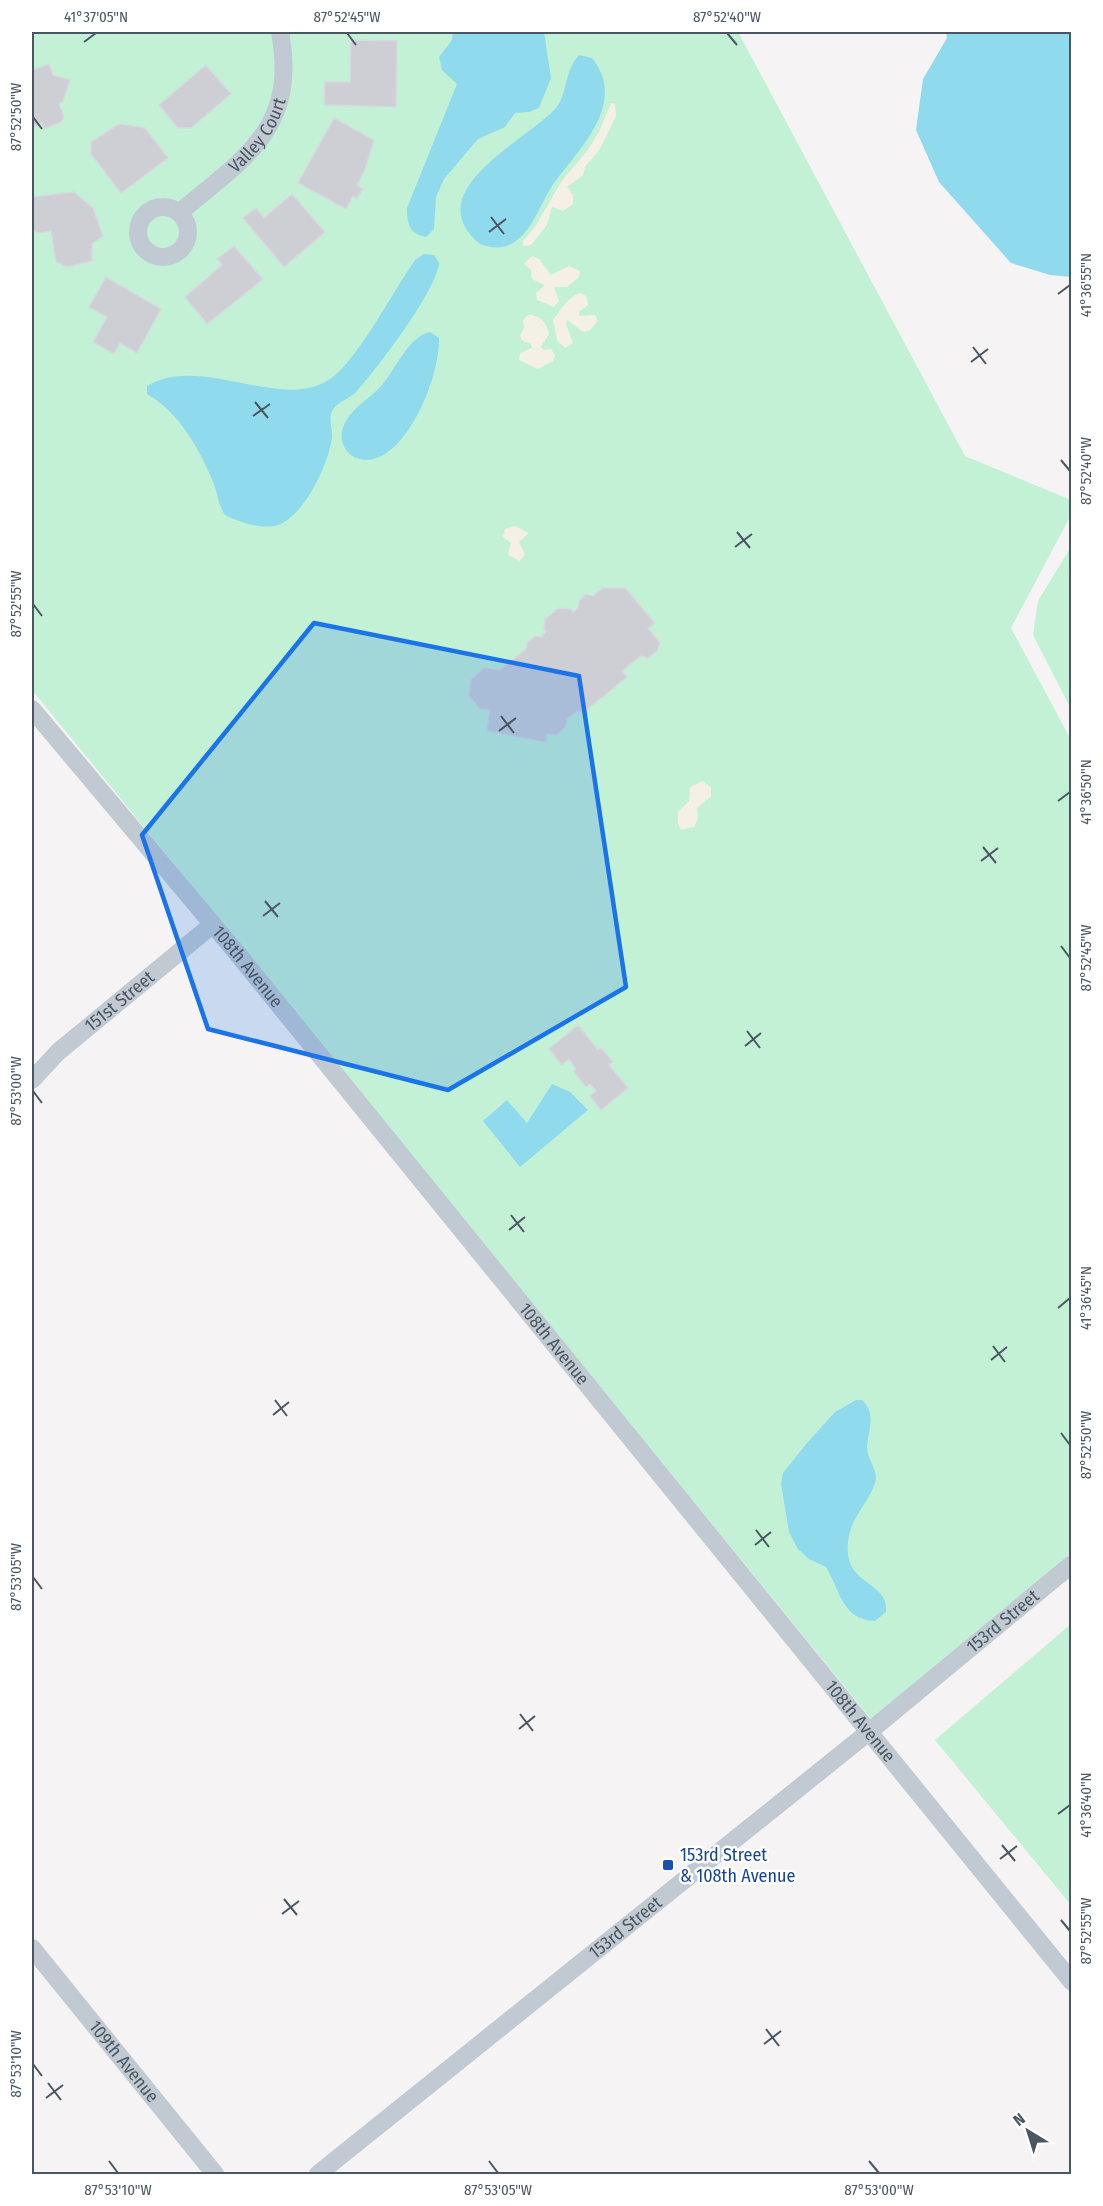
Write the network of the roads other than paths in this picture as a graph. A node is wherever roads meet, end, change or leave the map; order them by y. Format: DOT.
graph roads {
  1 [pos="280,32"];
  2 [pos="179,213"];
  3 [pos="32,709"];
  4 [pos="212,925"];
  5 [pos="32,1080"];
  6 [pos="1071,1564"];
  7 [pos="870,1731"];
  8 [pos="32,1948"];
  9 [pos="1071,1982"];
  10 [pos="216,2175"];
  11 [pos="318,2175"];
  1 -- 2 [label="street, Valley Court"];
  3 -- 4 [label="street, 108th Avenue"];
  4 -- 5 [label="street, 151st Street"];
  4 -- 7 [label="street, 108th Avenue"];
  6 -- 7 [label="street, 153rd Street"];
  7 -- 9 [label="street, 108th Avenue"];
  7 -- 11 [label="street, 153rd Street"];
  8 -- 10 [label="street, 109th Avenue"];
}
